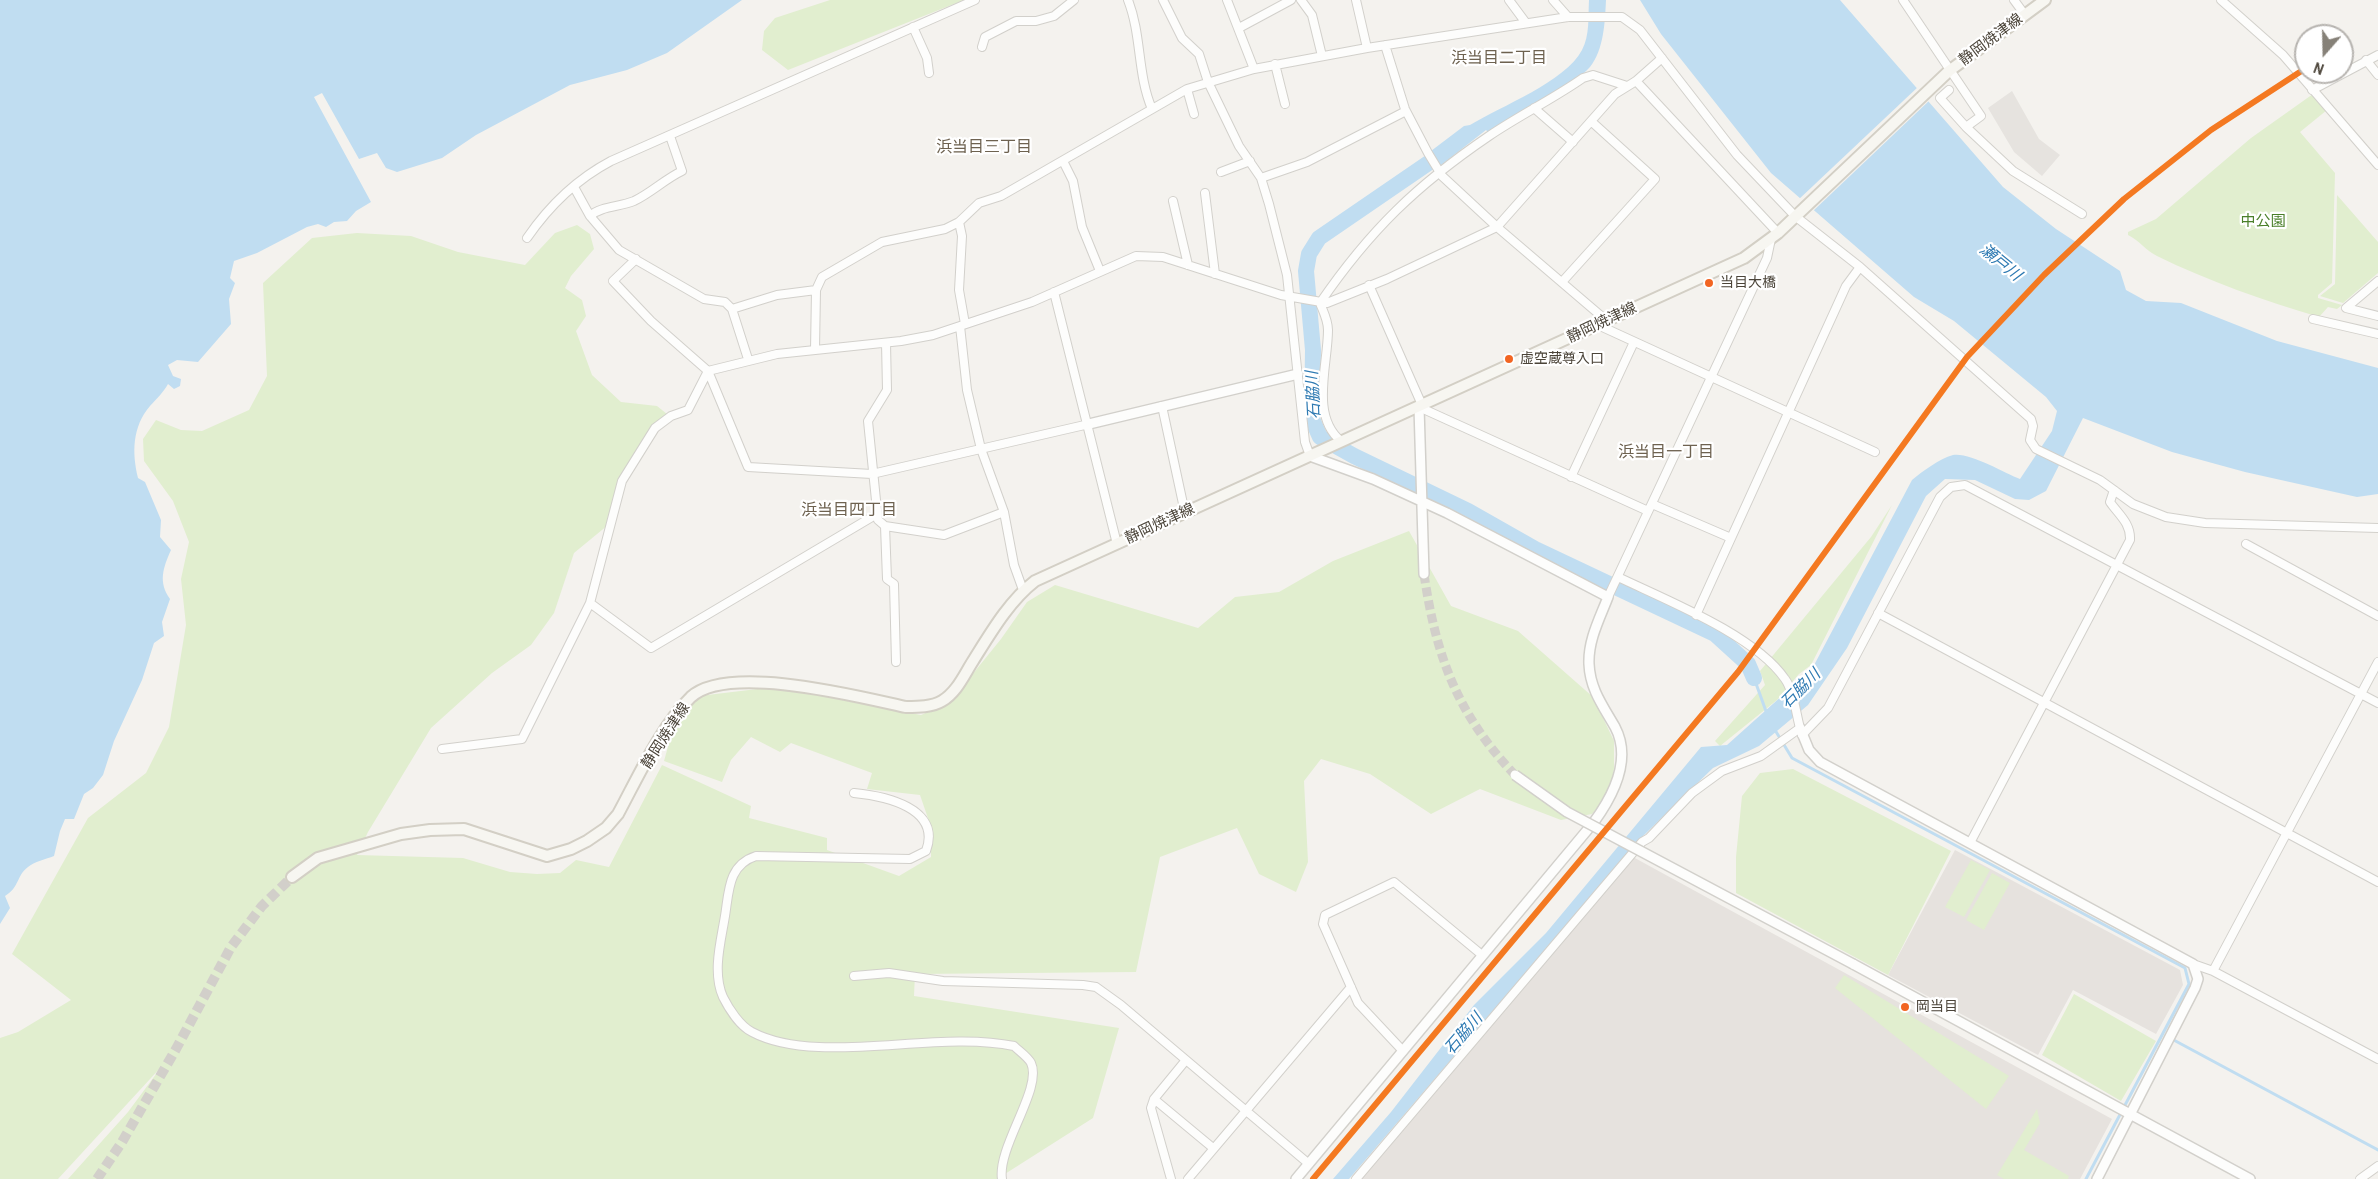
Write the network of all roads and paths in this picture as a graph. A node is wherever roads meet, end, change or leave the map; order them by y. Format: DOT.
graph roads {
  1 [pos="975,0"];
  2 [pos="1074,0"];
  3 [pos="1128,0"];
  4 [pos="1163,0"];
  5 [pos="1227,0"];
  6 [pos="1301,0"];
  7 [pos="1356,0"];
  8 [pos="1509,0"];
  9 [pos="1553,0"];
  10 [pos="1903,0"];
  11 [pos="2014,0"];
  12 [pos="2045,0"];
  13 [pos="2220,0"];
  14 [pos="1288,1"];
  15 [pos="2025,15"];
  16 [pos="1568,17"];
  17 [pos="1526,23"];
  18 [pos="913,27"];
  19 [pos="1239,28"];
  20 [pos="1385,45"];
  21 [pos="982,47"];
  22 [pos="1367,48"];
  23 [pos="2378,55"];
  24 [pos="1322,56"];
  25 [pos="1662,58"];
  26 [pos="2366,60"];
  27 [pos="1275,64"];
  28 [pos="1254,69"];
  29 [pos="929,73"];
  30 [pos="1946,74"];
  31 [pos="2378,75"];
  32 [pos="1636,81"];
  33 [pos="1208,82"];
  34 [pos="1627,86"];
  35 [pos="1187,89"];
  36 [pos="1949,90"];
  37 [pos="2312,90"];
  38 [pos="1285,104"];
  39 [pos="1534,108"];
  40 [pos="1152,109"];
  41 [pos="1406,111"];
  42 [pos="1194,114"];
  43 [pos="1592,122"];
  44 [pos="1966,128"];
  45 [pos="670,136"];
  46 [pos="1573,142"];
  47 [pos="1063,161"];
  48 [pos="1250,161"];
  49 [pos="2378,165"];
  50 [pos="1439,171"];
  51 [pos="1221,172"];
  52 [pos="1260,178"];
  53 [pos="574,187"];
  54 [pos="1205,193"];
  55 [pos="1173,201"];
  56 [pos="1798,214"];
  57 [pos="2082,214"];
  58 [pos="590,216"];
  59 [pos="959,222"];
  60 [pos="1497,226"];
  61 [pos="1775,236"];
  62 [pos="527,238"];
  63 [pos="636,259"];
  64 [pos="1188,265"];
  65 [pos="1860,267"];
  66 [pos="1100,271"];
  67 [pos="1215,274"];
  68 [pos="2378,281"];
  69 [pos="1562,282"];
  70 [pos="1369,285"];
  71 [pos="816,290"];
  72 [pos="1054,292"];
  73 [pos="1288,297"];
  74 [pos="1320,303"];
  75 [pos="732,309"];
  76 [pos="2378,316"];
  77 [pos="2313,318"];
  78 [pos="1602,323"];
  79 [pos="962,325"];
  80 [pos="2378,334"];
  81 [pos="1634,342"];
  82 [pos="885,343"];
  83 [pos="815,350"];
  84 [pos="748,359"];
  85 [pos="708,371"];
  86 [pos="1298,374"];
  87 [pos="1710,378"];
  88 [pos="1162,406"];
  89 [pos="1421,406"];
  90 [pos="1789,413"];
  91 [pos="1089,424"];
  92 [pos="1340,442"];
  93 [pos="981,449"];
  94 [pos="1875,452"];
  95 [pos="1310,456"];
  96 [pos="872,474"];
  97 [pos="1571,477"];
  98 [pos="2114,490"];
  99 [pos="1422,499"];
  100 [pos="1650,508"];
  101 [pos="1004,512"];
  102 [pos="1185,513"];
  103 [pos="877,514"];
  104 [pos="885,526"];
  105 [pos="2378,528"];
  106 [pos="2378,535"];
  107 [pos="1731,538"];
  108 [pos="1117,544"];
  109 [pos="2246,544"];
  110 [pos="2118,564"];
  111 [pos="1424,574"];
  112 [pos="1618,577"];
  113 [pos="1023,590"];
  114 [pos="1608,597"];
  115 [pos="590,603"];
  116 [pos="1878,613"];
  117 [pos="1696,615"];
  118 [pos="2378,616"];
  119 [pos="896,662"];
  120 [pos="2378,662"];
  121 [pos="2361,694"];
  122 [pos="2044,703"];
  123 [pos="2378,703"];
  124 [pos="1801,731"];
  125 [pos="442,749"];
  126 [pos="1515,775"];
  127 [pos="854,793"];
  128 [pos="2287,833"];
  129 [pos="1970,843"];
  130 [pos="292,877"];
  131 [pos="2378,882"];
  132 [pos="1482,955"];
  133 [pos="2193,964"];
  134 [pos="2213,971"];
  135 [pos="854,976"];
  136 [pos="1351,987"];
  137 [pos="1402,1052"];
  138 [pos="2378,1059"];
  139 [pos="1186,1060"];
  140 [pos="1154,1099"];
  141 [pos="1246,1110"];
  142 [pos="2130,1114"];
  143 [pos="1213,1149"];
  144 [pos="1309,1164"];
  145 [pos="2378,1166"];
  146 [pos="1002,1179"];
  147 [pos="1171,1179"];
  148 [pos="1188,1179"];
  149 [pos="1296,1179"];
  150 [pos="1356,1179"];
  151 [pos="2097,1179"];
  152 [pos="2250,1179"];
  153 [pos="2360,1179"];
  1 -- 18 [label="street"];
  2 -- 21 [label="street"];
  3 -- 40 [label="street"];
  4 -- 33 [label="street"];
  5 -- 19 [label="street"];
  6 -- 24 [label="street"];
  7 -- 22 [label="street"];
  8 -- 17 [label="street"];
  9 -- 16 [label="street"];
  10 -- 30 [label="street"];
  11 -- 15 [label="street"];
  12 -- 15 [label="main road, 静岡焼津線"];
  13 -- 37 [label="street"];
  14 -- 19 [label="street"];
  15 -- 30 [label="main road, 静岡焼津線"];
  16 -- 17 [label="street"];
  16 -- 25 [label="street"];
  17 -- 20 [label="street"];
  18 -- 29 [label="street"];
  18 -- 45 [label="street"];
  19 -- 28 [label="street"];
  20 -- 22 [label="street"];
  20 -- 41 [label="street"];
  22 -- 24 [label="street"];
  23 -- 26 [label="street"];
  24 -- 27 [label="street"];
  25 -- 32 [label="street"];
  25 -- 56 [label="street"];
  26 -- 31 [label="street"];
  26 -- 37 [label="street"];
  27 -- 28 [label="street"];
  27 -- 38 [label="street"];
  28 -- 33 [label="street"];
  30 -- 44 [label="street"];
  30 -- 56 [label="main road, 静岡焼津線"];
  32 -- 34 [label="street"];
  32 -- 61 [label="street"];
  33 -- 35 [label="street"];
  33 -- 48 [label="street"];
  34 -- 39 [label="street"];
  34 -- 43 [label="street"];
  35 -- 40 [label="street"];
  35 -- 42 [label="street"];
  36 -- 44 [label="street"];
  37 -- 49 [label="street"];
  39 -- 46 [label="street"];
  39 -- 50 [label="street"];
  40 -- 47 [label="street"];
  41 -- 50 [label="street"];
  41 -- 52 [label="street"];
  43 -- 46 [label="street"];
  43 -- 69 [label="street"];
  44 -- 57 [label="street"];
  45 -- 53 [label="street"];
  45 -- 58 [label="street"];
  46 -- 60 [label="street"];
  47 -- 59 [label="street"];
  47 -- 66 [label="street"];
  48 -- 51 [label="street"];
  48 -- 52 [label="street"];
  50 -- 60 [label="street"];
  50 -- 74 [label="street"];
  52 -- 73 [label="street"];
  53 -- 58 [label="street"];
  53 -- 62 [label="street"];
  54 -- 67 [label="street"];
  55 -- 64 [label="street"];
  56 -- 61 [label="main road, 静岡焼津線"];
  56 -- 65 [label="street"];
  58 -- 63 [label="street"];
  59 -- 71 [label="street"];
  59 -- 79 [label="street"];
  60 -- 69 [label="street"];
  60 -- 70 [label="street"];
  61 -- 78 [label="main road, 静岡焼津線"];
  61 -- 87 [label="street"];
  63 -- 75 [label="street"];
  63 -- 85 [label="street"];
  64 -- 66 [label="street"];
  64 -- 67 [label="street"];
  65 -- 90 [label="street"];
  65 -- 98 [label="street"];
  66 -- 72 [label="street"];
  67 -- 73 [label="street"];
  68 -- 76 [label="street"];
  69 -- 78 [label="street"];
  70 -- 74 [label="street"];
  70 -- 89 [label="street"];
  71 -- 75 [label="street"];
  71 -- 83 [label="street"];
  72 -- 79 [label="street"];
  72 -- 91 [label="street"];
  73 -- 74 [label="street"];
  73 -- 86 [label="street"];
  74 -- 92 [label="street"];
  75 -- 84 [label="street"];
  77 -- 80 [label="street"];
  78 -- 81 [label="street"];
  78 -- 89 [label="main road, 静岡焼津線"];
  79 -- 82 [label="street"];
  79 -- 93 [label="street"];
  81 -- 87 [label="street"];
  81 -- 97 [label="street"];
  82 -- 83 [label="street"];
  82 -- 96 [label="street"];
  83 -- 84 [label="street"];
  84 -- 85 [label="street"];
  85 -- 96 [label="street"];
  85 -- 115 [label="street"];
  86 -- 88 [label="street"];
  86 -- 95 [label="street"];
  87 -- 90 [label="street"];
  87 -- 100 [label="street"];
  88 -- 91 [label="street"];
  88 -- 102 [label="street"];
  89 -- 92 [label="main road, 静岡焼津線"];
  89 -- 97 [label="street"];
  89 -- 99 [label="street"];
  90 -- 94 [label="street"];
  90 -- 107 [label="street"];
  91 -- 93 [label="street"];
  91 -- 108 [label="street"];
  92 -- 95 [label="main road, 静岡焼津線"];
  93 -- 96 [label="street"];
  93 -- 101 [label="street"];
  95 -- 99 [label="street"];
  95 -- 102 [label="main road, 静岡焼津線"];
  96 -- 103 [label="street"];
  97 -- 100 [label="street"];
  98 -- 105 [label="street"];
  98 -- 110 [label="street"];
  99 -- 111 [label="street"];
  99 -- 114 [label="street"];
  100 -- 107 [label="street"];
  100 -- 112 [label="street"];
  101 -- 104 [label="street"];
  101 -- 113 [label="street"];
  102 -- 108 [label="main road, 静岡焼津線"];
  103 -- 104 [label="street"];
  103 -- 115 [label="street"];
  104 -- 119 [label="street"];
  105 -- 106 [label="street"];
  107 -- 117 [label="street"];
  108 -- 113 [label="main road, 静岡焼津線"];
  109 -- 118 [label="street"];
  110 -- 116 [label="street"];
  110 -- 121 [label="street"];
  110 -- 122 [label="street"];
  112 -- 114 [label="street"];
  112 -- 117 [label="street"];
  113 -- 130 [label="main road, 静岡焼津線"];
  114 -- 132 [label="street"];
  115 -- 125 [label="street"];
  116 -- 122 [label="street"];
  116 -- 124 [label="street"];
  117 -- 124 [label="street"];
  120 -- 121 [label="street"];
  121 -- 123 [label="street"];
  121 -- 128 [label="street"];
  122 -- 128 [label="street"];
  122 -- 129 [label="street"];
  124 -- 129 [label="street"];
  124 -- 150 [label="street"];
  126 -- 142 [label="street, bridge"];
  127 -- 146 [label="street"];
  128 -- 131 [label="street"];
  128 -- 134 [label="street"];
  129 -- 133 [label="street"];
  132 -- 136 [label="street"];
  132 -- 137 [label="street"];
  133 -- 134 [label="street"];
  133 -- 142 [label="street"];
  134 -- 138 [label="street"];
  135 -- 139 [label="street"];
  136 -- 137 [label="street"];
  136 -- 141 [label="street"];
  137 -- 144 [label="street"];
  139 -- 140 [label="street"];
  139 -- 141 [label="street"];
  140 -- 143 [label="street"];
  140 -- 147 [label="street"];
  141 -- 143 [label="street"];
  141 -- 144 [label="street"];
  142 -- 151 [label="street"];
  142 -- 152 [label="street"];
  143 -- 148 [label="street"];
  144 -- 149 [label="street"];
  145 -- 153 [label="street"];
}
